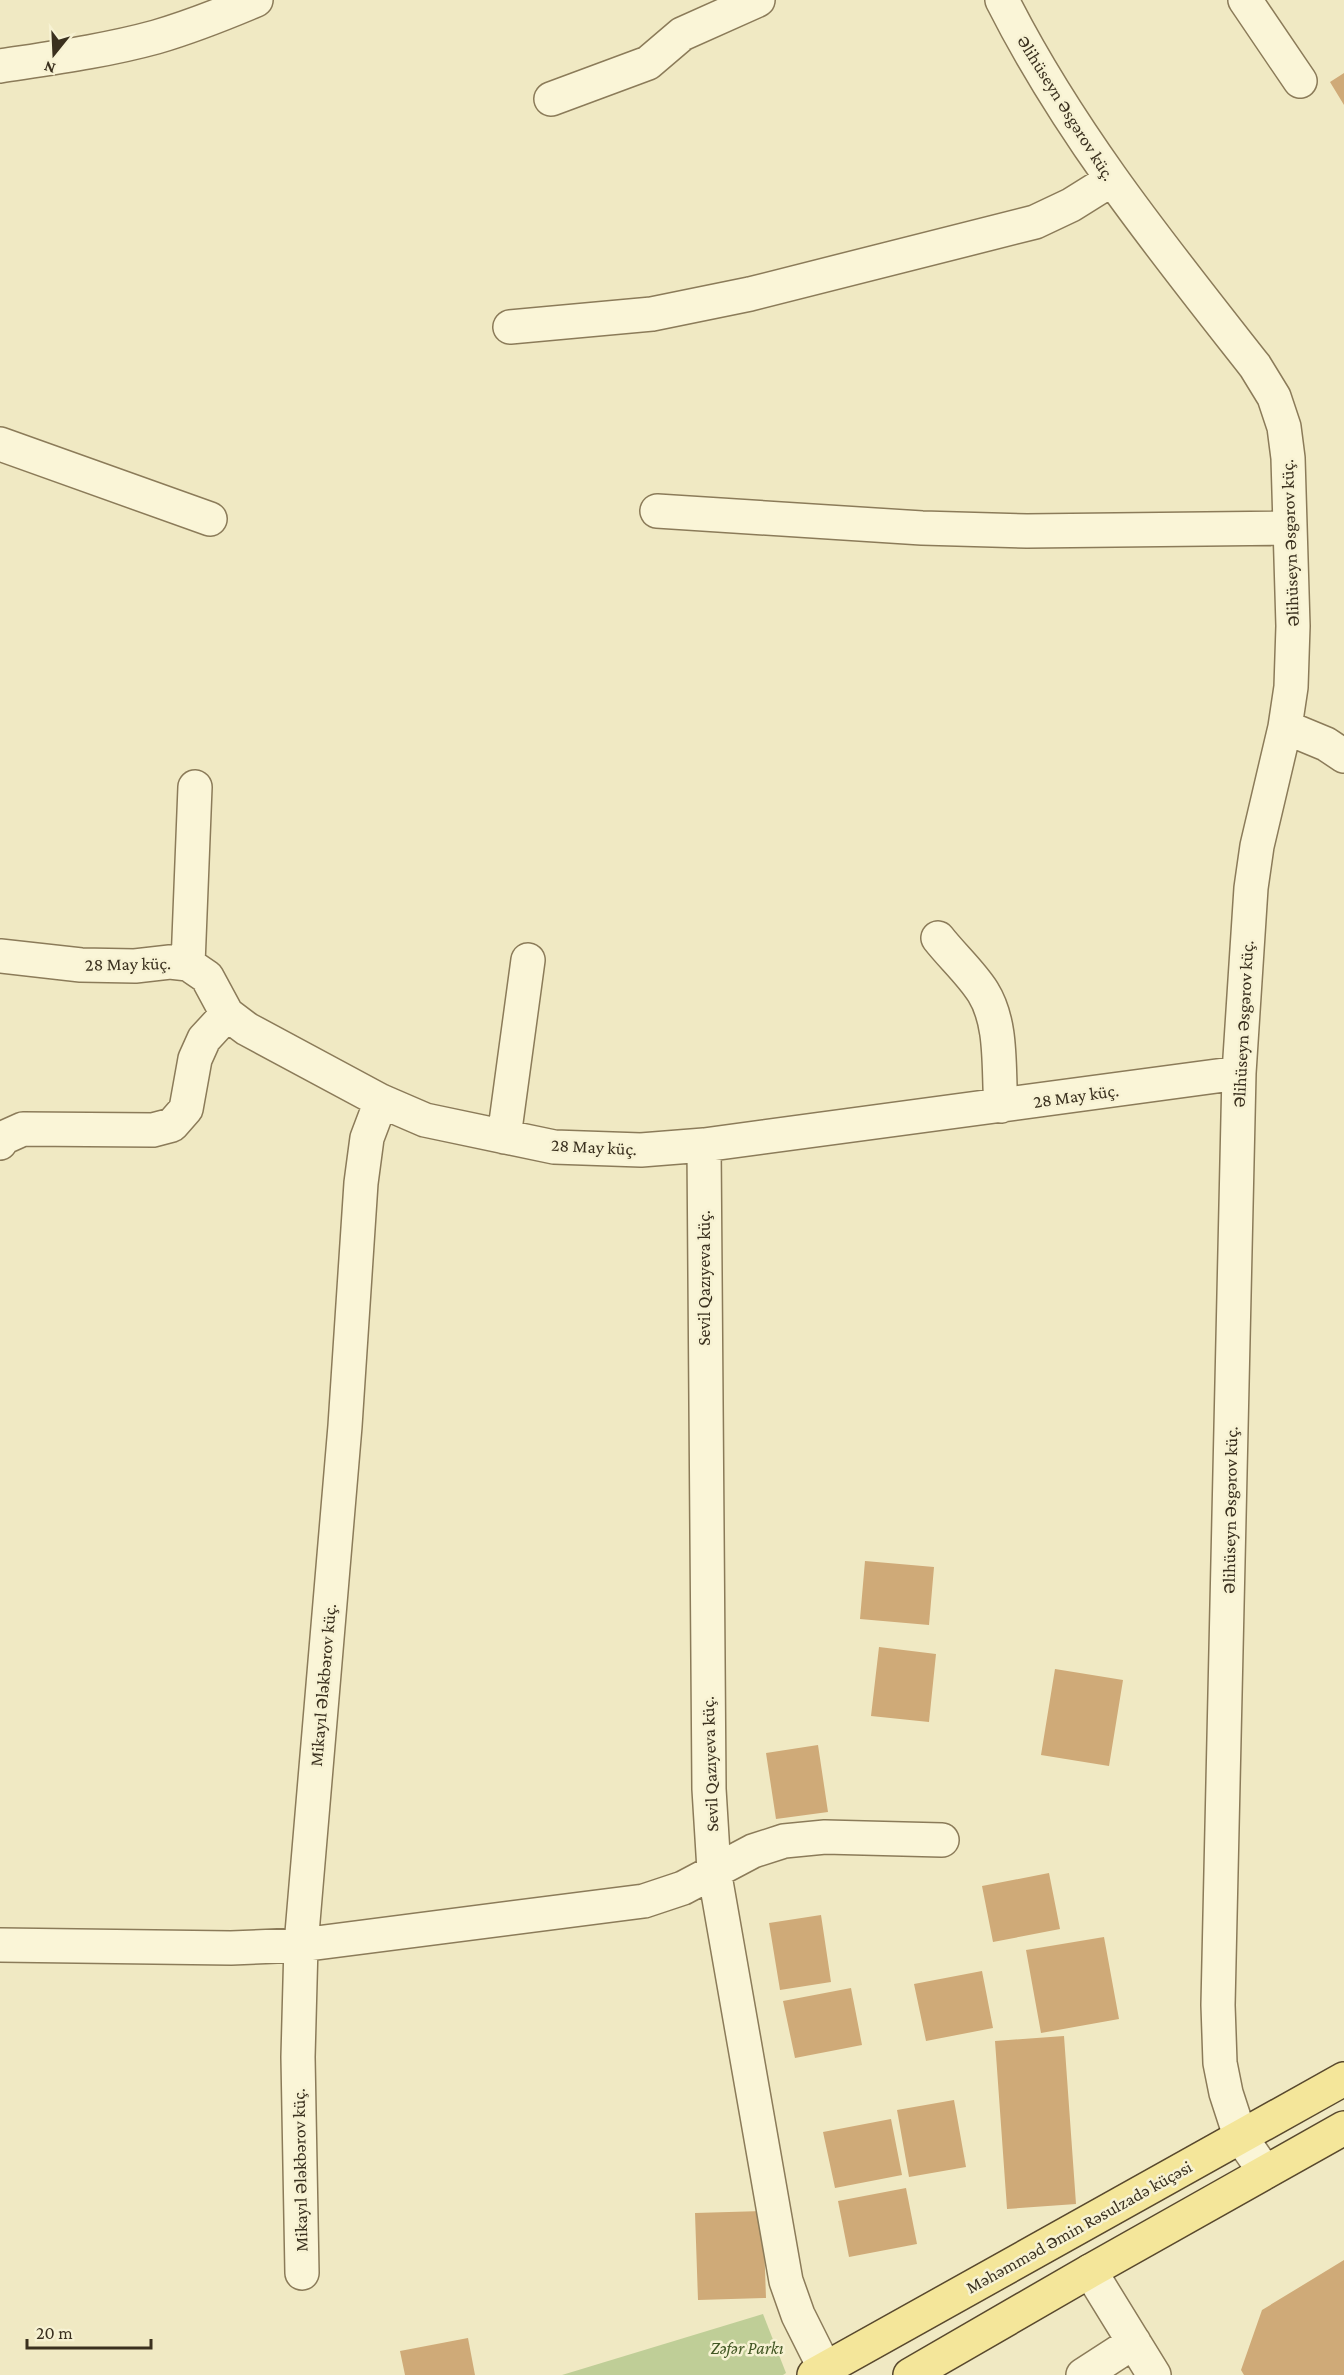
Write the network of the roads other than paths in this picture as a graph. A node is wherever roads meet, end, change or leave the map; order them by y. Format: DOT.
graph roads {
  1 [pos="256,0"];
  2 [pos="758,0"];
  3 [pos="1002,0"];
  4 [pos="1245,0"];
  5 [pos="0,66"];
  6 [pos="1300,81"];
  7 [pos="551,99"];
  8 [pos="1111,180"];
  9 [pos="510,327"];
  10 [pos="0,444"];
  11 [pos="657,511"];
  12 [pos="210,519"];
  13 [pos="1290,528"];
  14 [pos="1285,727"];
  15 [pos="1344,756"];
  16 [pos="195,787"];
  17 [pos="938,938"];
  18 [pos="0,956"];
  19 [pos="528,960"];
  20 [pos="188,964"];
  21 [pos="227,1014"];
  22 [pos="1239,1073"];
  23 [pos="381,1101"];
  24 [pos="1000,1106"];
  25 [pos="504,1137"];
  26 [pos="0,1143"];
  27 [pos="704,1145"];
  28 [pos="942,1840"];
  29 [pos="714,1870"];
  30 [pos="0,1945"];
  31 [pos="301,1945"];
  32 [pos="1344,2079"];
  33 [pos="1344,2128"];
  34 [pos="1240,2136"];
  35 [pos="1265,2172"];
  36 [pos="1090,2271"];
  37 [pos="302,2273"];
  38 [pos="1134,2342"];
  39 [pos="819,2372"];
  40 [pos="910,2375"];
  41 [pos="1083,2375"];
  42 [pos="1154,2375"];
  1 -- 5 [label="street"];
  2 -- 7 [label="street"];
  3 -- 8 [label="street, Əlihüseyn Əsgərov küç."];
  4 -- 6 [label="street"];
  8 -- 9 [label="street"];
  8 -- 13 [label="street, Əlihüseyn Əsgərov küç."];
  10 -- 12 [label="street"];
  11 -- 13 [label="street"];
  13 -- 14 [label="street, Əlihüseyn Əsgərov küç."];
  14 -- 15 [label="street"];
  14 -- 22 [label="street, Əlihüseyn Əsgərov küç."];
  16 -- 20 [label="street"];
  17 -- 24 [label="street"];
  18 -- 20 [label="street, 28 May küç."];
  19 -- 25 [label="street"];
  20 -- 21 [label="street, 28 May küç."];
  21 -- 23 [label="street, 28 May küç."];
  21 -- 26 [label="street"];
  22 -- 24 [label="street, 28 May küç."];
  22 -- 34 [label="street, Əlihüseyn Əsgərov küç."];
  23 -- 25 [label="street, 28 May küç."];
  23 -- 31 [label="street, Mikayıl Ələkbərov küç."];
  24 -- 27 [label="street, 28 May küç."];
  25 -- 27 [label="street, 28 May küç."];
  27 -- 29 [label="street, Sevil Qazıyeva küç."];
  28 -- 29 [label="street"];
  29 -- 31 [label="street"];
  29 -- 39 [label="street, Sevil Qazıyeva küç."];
  30 -- 31 [label="street"];
  31 -- 37 [label="street, Mikayıl Ələkbərov küç."];
  32 -- 34 [label="main road, Məhəmməd Əmin Rəsulzadə küçəsi"];
  33 -- 35 [label="main road"];
  34 -- 35 [label="street, Əlihüseyn Əsgərov küç."];
  34 -- 39 [label="main road, Məhəmməd Əmin Rəsulzadə küçəsi"];
  35 -- 36 [label="main road"];
  36 -- 38 [label="street"];
  36 -- 40 [label="main road"];
  38 -- 41 [label="street"];
  38 -- 42 [label="street"];
}
